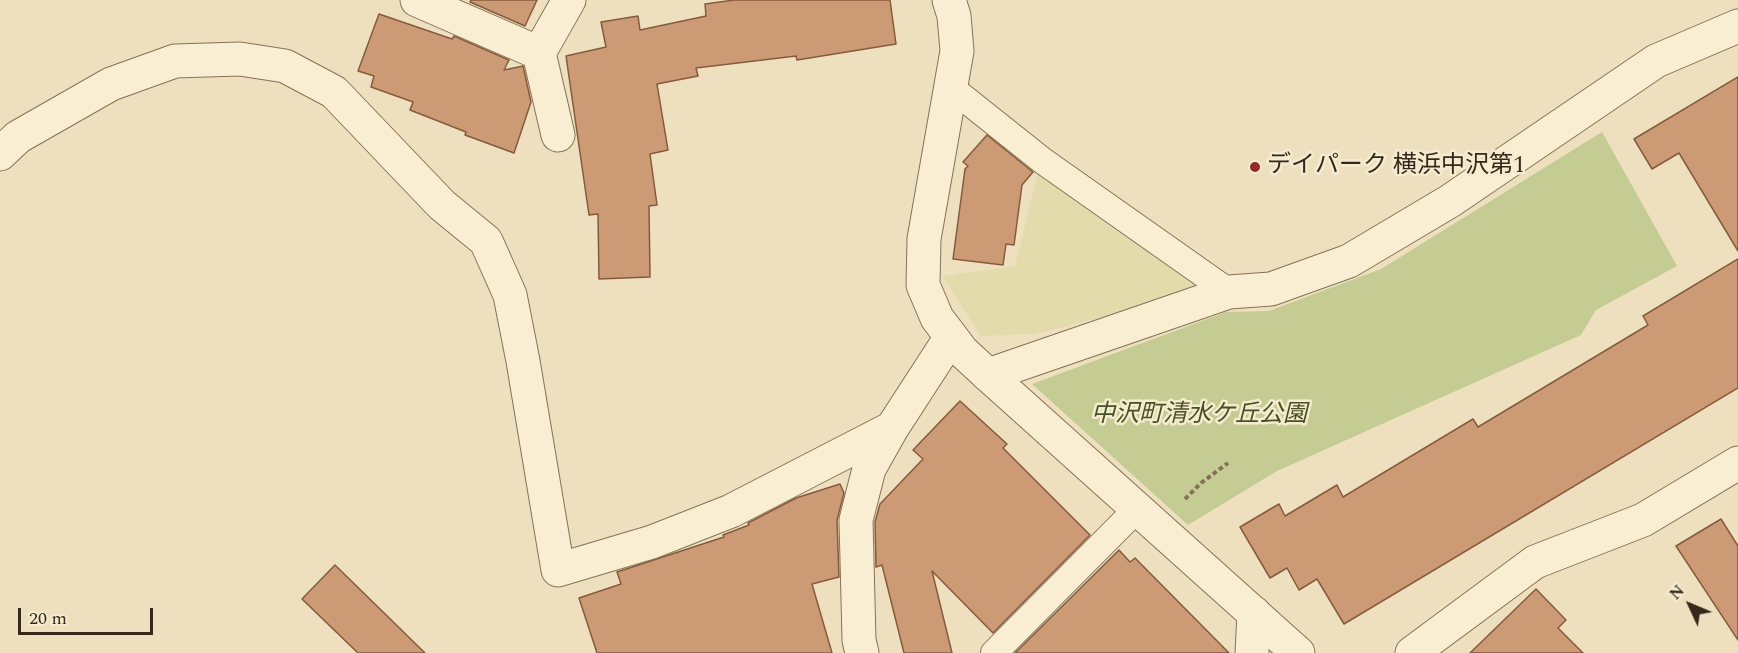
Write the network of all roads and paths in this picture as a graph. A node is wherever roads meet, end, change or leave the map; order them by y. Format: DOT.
graph roads {
  1 [pos="417,0"];
  2 [pos="949,0"];
  3 [pos="573,1"];
  4 [pos="1738,26"];
  5 [pos="539,53"];
  6 [pos="950,87"];
  7 [pos="558,135"];
  8 [pos="6,147"];
  9 [pos="1229,292"];
  10 [pos="951,337"];
  11 [pos="988,375"];
  12 [pos="892,428"];
  13 [pos="1228,463"];
  14 [pos="1738,463"];
  15 [pos="1147,518"];
  16 [pos="1254,613"];
  17 [pos="862,653"];
  18 [pos="993,653"];
  19 [pos="1252,653"];
  20 [pos="1298,653"];
  21 [pos="1412,653"];
  1 -- 5 [label="street"];
  2 -- 6 [label="street"];
  3 -- 5 [label="street"];
  4 -- 9 [label="street"];
  5 -- 7 [label="street"];
  6 -- 9 [label="lane"];
  6 -- 10 [label="street"];
  8 -- 12 [label="street"];
  9 -- 11 [label="street"];
  10 -- 11 [label="street"];
  10 -- 12 [label="street"];
  11 -- 15 [label="street"];
  12 -- 17 [label="street"];
  13 -- 15 [label="path"];
  14 -- 21 [label="street"];
  15 -- 16 [label="street"];
  15 -- 18 [label="lane"];
  16 -- 19 [label="street"];
  16 -- 20 [label="street"];
}
